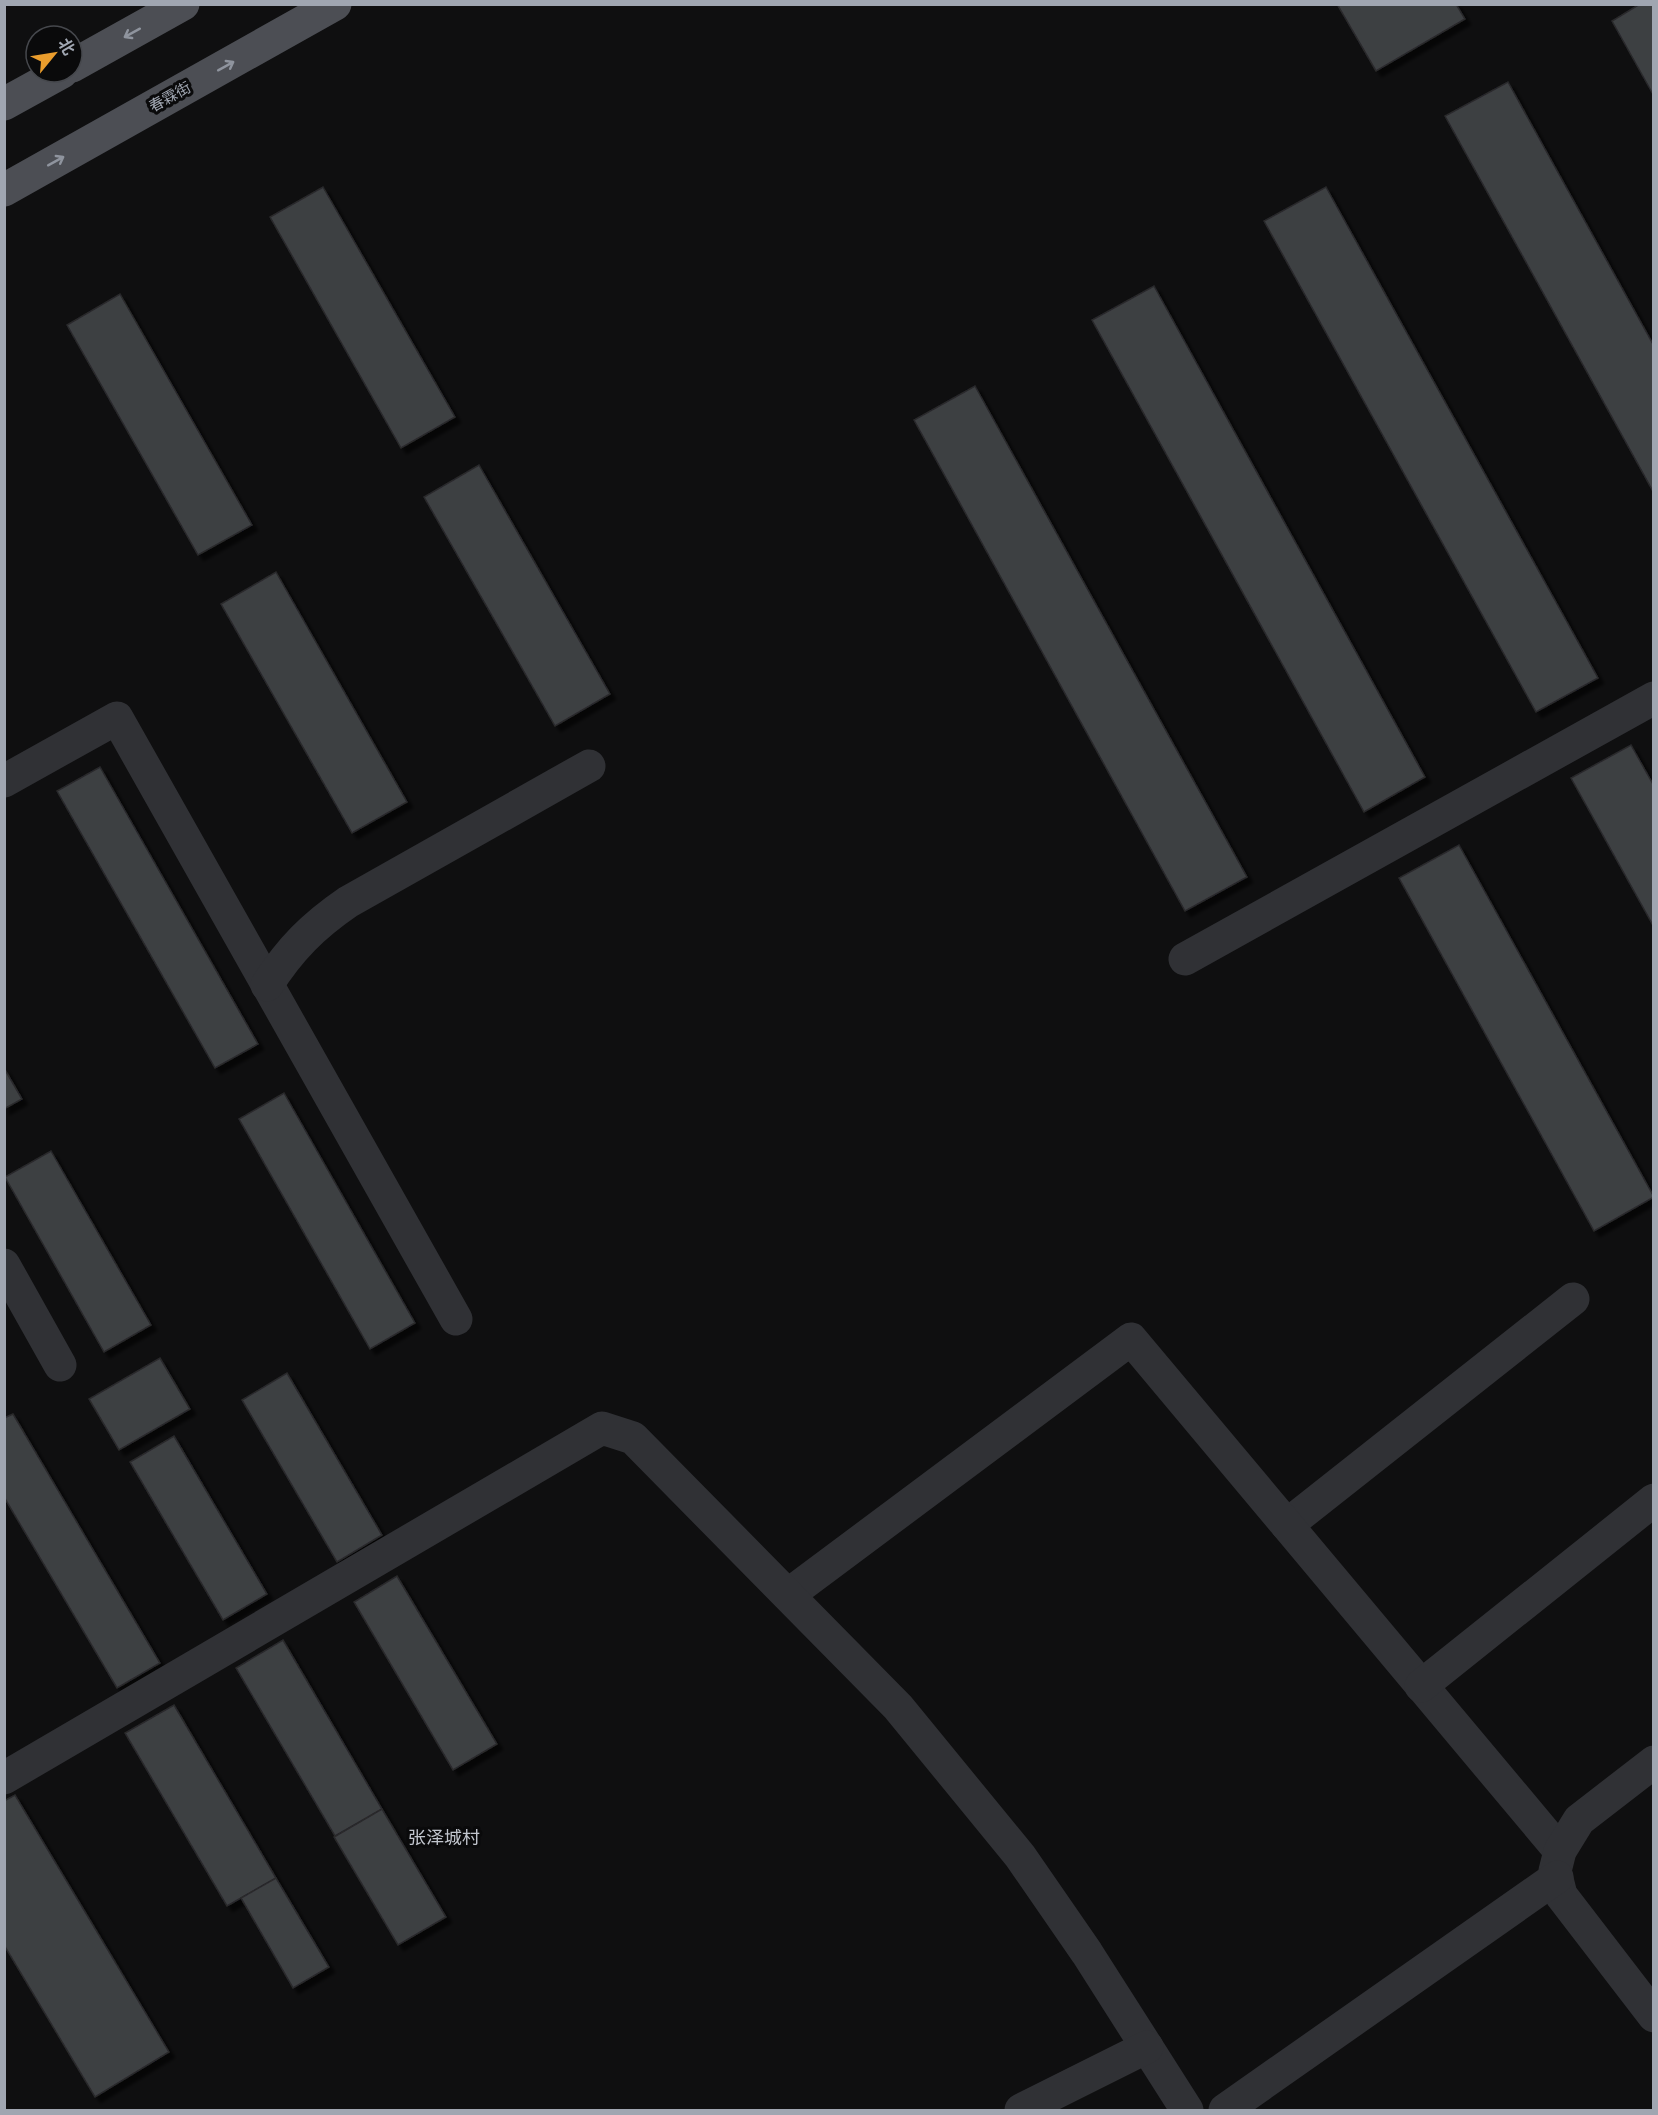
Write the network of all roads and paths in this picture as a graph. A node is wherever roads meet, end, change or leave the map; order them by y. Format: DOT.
graph roads {
  1 [pos="183,4"];
  2 [pos="335,4"];
  3 [pos="84,59"];
  4 [pos="40,84"];
  5 [pos="4,104"];
  6 [pos="4,190"];
  7 [pos="1653,698"];
  8 [pos="589,766"];
  9 [pos="4,782"];
  10 [pos="1185,959"];
  11 [pos="267,985"];
  12 [pos="4,1265"];
  13 [pos="1573,1299"];
  14 [pos="456,1319"];
  15 [pos="60,1365"];
  16 [pos="1653,1500"];
  17 [pos="1287,1525"];
  18 [pos="788,1595"];
  19 [pos="1421,1686"];
  20 [pos="1653,1762"];
  21 [pos="4,1779"];
  22 [pos="1558,1864"];
  23 [pos="1653,2016"];
  24 [pos="1147,2047"];
  25 [pos="1021,2110"];
  26 [pos="1187,2110"];
  27 [pos="1225,2110"];
  1 -- 3 [label="main road, one-way"];
  6 -- 2 [label="main road, 春霖街, one-way"];
  4 -- 5 [label="main road"];
  7 -- 10 [label="street"];
  8 -- 11 [label="street"];
  9 -- 11 [label="street"];
  11 -- 14 [label="street"];
  12 -- 15 [label="street"];
  13 -- 17 [label="street"];
  16 -- 19 [label="street"];
  17 -- 18 [label="street"];
  17 -- 19 [label="street"];
  18 -- 21 [label="street"];
  18 -- 24 [label="street"];
  19 -- 22 [label="street"];
  20 -- 22 [label="street"];
  22 -- 23 [label="street"];
  22 -- 27 [label="street"];
  24 -- 25 [label="street"];
  24 -- 26 [label="street"];
}
